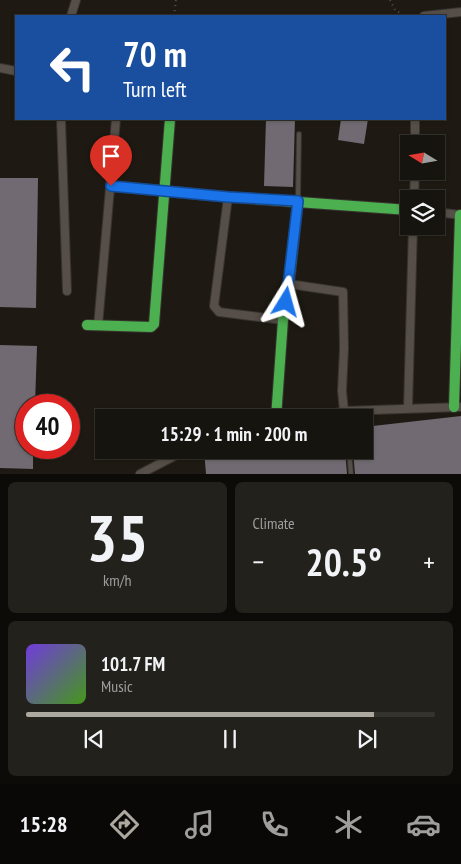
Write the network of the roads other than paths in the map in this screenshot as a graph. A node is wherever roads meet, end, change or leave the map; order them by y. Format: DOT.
graph roads {
  1 [pos="76,0"];
  2 [pos="461,12"];
  3 [pos="71,15"];
  4 [pos="433,15"];
  5 [pos="0,68"];
  6 [pos="15,71"];
  7 [pos="61,120"];
  8 [pos="116,120"];
  9 [pos="170,120"];
  10 [pos="415,120"];
  11 [pos="299,134"];
  12 [pos="415,135"];
  13 [pos="111,186"];
  14 [pos="164,190"];
  15 [pos="228,197"];
  16 [pos="298,201"];
  17 [pos="400,209"];
  18 [pos="445,213"];
  19 [pos="461,215"];
  20 [pos="413,235"];
  21 [pos="289,284"];
  22 [pos="67,291"];
  23 [pos="283,320"];
  24 [pos="87,325"];
  25 [pos="98,326"];
  26 [pos="457,407"];
  27 [pos="408,408"];
  28 [pos="277,409"];
  29 [pos="344,409"];
  30 [pos="373,410"];
  31 [pos="169,459"];
  32 [pos="350,459"];
  33 [pos="140,474"];
  34 [pos="351,474"];
  1 -- 3 [label="street"];
  2 -- 4 [label="street"];
  5 -- 6 [label="street"];
  7 -- 22 [label="street"];
  8 -- 13 [label="street"];
  9 -- 14 [label="street"];
  10 -- 12 [label="street"];
  11 -- 16 [label="lane"];
  13 -- 14 [label="street"];
  13 -- 25 [label="street"];
  14 -- 15 [label="street"];
  14 -- 25 [label="street"];
  15 -- 16 [label="street"];
  15 -- 23 [label="street"];
  16 -- 17 [label="street"];
  16 -- 21 [label="street"];
  18 -- 19 [label="street"];
  19 -- 26 [label="street"];
  20 -- 27 [label="street"];
  21 -- 23 [label="street"];
  21 -- 29 [label="street"];
  23 -- 28 [label="street"];
  24 -- 25 [label="street"];
  26 -- 27 [label="street"];
  27 -- 30 [label="street"];
  31 -- 33 [label="street"];
  32 -- 34 [label="lane"];
}
